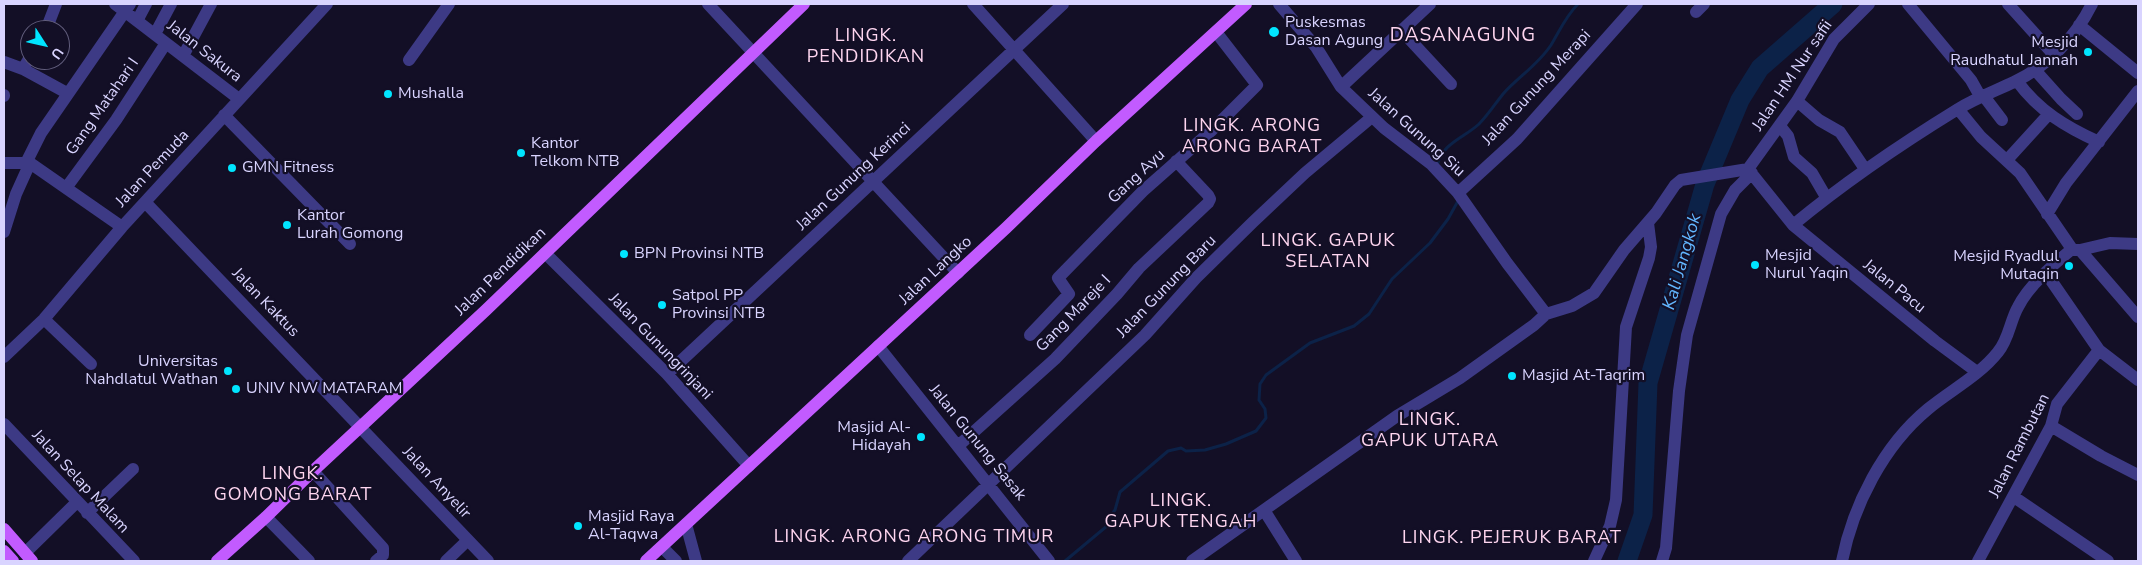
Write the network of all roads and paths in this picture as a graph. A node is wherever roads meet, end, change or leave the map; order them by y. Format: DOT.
graph roads {
  1 [pos="56,4"];
  2 [pos="146,4"];
  3 [pos="171,4"];
  4 [pos="211,4"];
  5 [pos="327,4"];
  6 [pos="449,4"];
  7 [pos="708,4"];
  8 [pos="804,4"];
  9 [pos="973,4"];
  10 [pos="1063,4"];
  11 [pos="1246,4"];
  12 [pos="1280,4"];
  13 [pos="1430,4"];
  14 [pos="1637,4"];
  15 [pos="1869,4"];
  16 [pos="1908,4"];
  17 [pos="2008,4"];
  18 [pos="2092,4"];
  19 [pos="124,6"];
  20 [pos="50,20"];
  21 [pos="137,21"];
  22 [pos="2079,25"];
  23 [pos="1401,30"];
  24 [pos="1216,32"];
  25 [pos="155,34"];
  26 [pos="166,43"];
  27 [pos="754,50"];
  28 [pos="1014,50"];
  29 [pos="2054,55"];
  30 [pos="183,56"];
  31 [pos="409,60"];
  32 [pos="4,62"];
  33 [pos="20,68"];
  34 [pos="25,70"];
  35 [pos="2035,70"];
  36 [pos="2138,73"];
  37 [pos="2016,81"];
  38 [pos="1451,84"];
  39 [pos="1341,87"];
  40 [pos="2138,91"];
  41 [pos="67,93"];
  42 [pos="1981,95"];
  43 [pos="239,99"];
  44 [pos="1797,101"];
  45 [pos="1958,109"];
  46 [pos="2077,114"];
  47 [pos="224,115"];
  48 [pos="2048,115"];
  49 [pos="1372,117"];
  50 [pos="2002,120"];
  51 [pos="1780,126"];
  52 [pos="1096,141"];
  53 [pos="2099,142"];
  54 [pos="2007,160"];
  55 [pos="1176,161"];
  56 [pos="28,162"];
  57 [pos="4,163"];
  58 [pos="1865,169"];
  59 [pos="1747,170"];
  60 [pos="874,181"];
  61 [pos="66,188"];
  62 [pos="1460,194"];
  63 [pos="1826,197"];
  64 [pos="144,202"];
  65 [pos="2047,214"];
  66 [pos="1648,223"];
  67 [pos="1793,224"];
  68 [pos="122,227"];
  69 [pos="4,232"];
  70 [pos="350,244"];
  71 [pos="2138,244"];
  72 [pos="2076,250"];
  73 [pos="545,253"];
  74 [pos="958,273"];
  75 [pos="2046,273"];
  76 [pos="1546,314"];
  77 [pos="2138,317"];
  78 [pos="44,319"];
  79 [pos="1030,336"];
  80 [pos="878,346"];
  81 [pos="2099,350"];
  82 [pos="4,357"];
  83 [pos="91,364"];
  84 [pos="1977,372"];
  85 [pos="667,374"];
  86 [pos="2138,380"];
  87 [pos="4,424"];
  88 [pos="2051,426"];
  89 [pos="361,427"];
  90 [pos="958,446"];
  91 [pos="749,466"];
  92 [pos="132,469"];
  93 [pos="313,471"];
  94 [pos="2138,476"];
  95 [pos="989,484"];
  96 [pos="2014,497"];
  97 [pos="77,502"];
  98 [pos="1264,510"];
  99 [pos="87,513"];
  100 [pos="266,517"];
  101 [pos="686,524"];
  102 [pos="4,528"];
  103 [pos="468,540"];
  104 [pos="662,547"];
  105 [pos="4,551"];
  106 [pos="29,557"];
  107 [pos="220,560"];
  108 [pos="12,561"];
  109 [pos="134,561"];
  110 [pos="309,561"];
  111 [pos="376,561"];
  112 [pos="446,561"];
  113 [pos="488,561"];
  114 [pos="646,561"];
  115 [pos="676,561"];
  116 [pos="696,561"];
  117 [pos="908,561"];
  118 [pos="1049,561"];
  119 [pos="1192,561"];
  120 [pos="1296,561"];
  121 [pos="1594,561"];
  122 [pos="1662,561"];
  123 [pos="1842,561"];
  124 [pos="1978,561"];
  125 [pos="2108,561"];
  1 -- 20 [label="street"];
  2 -- 21 [label="street"];
  3 -- 25 [label="street"];
  4 -- 30 [label="street"];
  5 -- 43 [label="street, Jalan Pemuda"];
  6 -- 31 [label="street"];
  7 -- 27 [label="street"];
  8 -- 27 [label="main road, Jalan Pendidikan"];
  9 -- 28 [label="street"];
  10 -- 28 [label="street, Jalan Gunung Kerinci"];
  11 -- 24 [label="main road, Jalan Langko"];
  12 -- 39 [label="street, Jalan Gunung Siu"];
  13 -- 23 [label="street"];
  14 -- 62 [label="street, Jalan Gunung Merapi"];
  15 -- 44 [label="street, Jalan HM Nur safii"];
  16 -- 42 [label="street"];
  17 -- 29 [label="street"];
  18 -- 22 [label="street"];
  19 -- 21 [label="street, Jalan Sakura"];
  19 -- 41 [label="street"];
  21 -- 25 [label="street, Jalan Sakura"];
  22 -- 29 [label="street"];
  22 -- 36 [label="street"];
  23 -- 38 [label="street"];
  23 -- 39 [label="street"];
  24 -- 52 [label="main road, Jalan Langko"];
  24 -- 55 [label="street, Gang Ayu"];
  25 -- 26 [label="street, Jalan Sakura"];
  26 -- 30 [label="street, Jalan Sakura"];
  26 -- 61 [label="street, Gang Matahari I"];
  27 -- 60 [label="street"];
  27 -- 73 [label="main road, Jalan Pendidikan"];
  28 -- 52 [label="street"];
  28 -- 60 [label="street, Jalan Gunung Kerinci"];
  29 -- 35 [label="street"];
  30 -- 43 [label="street, Jalan Sakura"];
  32 -- 33 [label="street"];
  34 -- 41 [label="street"];
  35 -- 37 [label="street"];
  35 -- 46 [label="street"];
  37 -- 42 [label="street"];
  37 -- 48 [label="street"];
  39 -- 49 [label="street, Jalan Gunung Siu"];
  40 -- 53 [label="street"];
  41 -- 56 [label="street"];
  42 -- 45 [label="street"];
  42 -- 50 [label="street"];
  43 -- 47 [label="street, Jalan Pemuda"];
  44 -- 51 [label="street, Jalan HM Nur safii"];
  44 -- 58 [label="street"];
  45 -- 54 [label="street"];
  45 -- 58 [label="street"];
  47 -- 64 [label="street, Jalan Pemuda"];
  47 -- 70 [label="street"];
  48 -- 53 [label="street"];
  48 -- 54 [label="street"];
  49 -- 62 [label="street, Jalan Gunung Siu"];
  49 -- 95 [label="street, Jalan Gunung Baru"];
  51 -- 59 [label="street, Jalan HM Nur safii"];
  51 -- 63 [label="street"];
  52 -- 74 [label="main road, Jalan Langko"];
  53 -- 65 [label="street"];
  54 -- 65 [label="street"];
  55 -- 79 [label="street, Gang Ayu"];
  55 -- 90 [label="street, Gang Mareje I"];
  56 -- 57 [label="street"];
  56 -- 61 [label="street"];
  56 -- 69 [label="street"];
  58 -- 63 [label="street"];
  59 -- 66 [label="street"];
  59 -- 67 [label="street, Jalan Pacu"];
  59 -- 122 [label="street, Jalan HM Nur safii"];
  60 -- 74 [label="street"];
  60 -- 85 [label="street, Jalan Gunung Kerinci"];
  61 -- 68 [label="street"];
  62 -- 76 [label="street, Jalan Gunung Siu"];
  63 -- 67 [label="street"];
  64 -- 68 [label="street, Jalan Pemuda"];
  64 -- 89 [label="street, Jalan Kaktus"];
  65 -- 72 [label="street"];
  66 -- 76 [label="street"];
  66 -- 121 [label="street"];
  67 -- 84 [label="street, Jalan Pacu"];
  68 -- 78 [label="street, Jalan Pemuda"];
  71 -- 72 [label="street"];
  72 -- 75 [label="street"];
  72 -- 77 [label="street"];
  73 -- 85 [label="street, Jalan Gunungrinjani"];
  73 -- 89 [label="main road, Jalan Pendidikan"];
  74 -- 80 [label="main road, Jalan Langko"];
  75 -- 81 [label="street"];
  75 -- 84 [label="street"];
  76 -- 98 [label="street"];
  78 -- 82 [label="street, Jalan Pemuda"];
  78 -- 83 [label="street"];
  80 -- 90 [label="street, Jalan Gunung Sasak"];
  80 -- 91 [label="main road, Jalan Langko"];
  81 -- 86 [label="street"];
  81 -- 88 [label="street, Jalan Rambutan"];
  84 -- 123 [label="street"];
  85 -- 91 [label="street, Jalan Gunungrinjani"];
  87 -- 97 [label="street, Jalan Selap Malam"];
  88 -- 94 [label="street"];
  88 -- 96 [label="street, Jalan Rambutan"];
  89 -- 93 [label="main road, Jalan Pendidikan"];
  89 -- 103 [label="street, Jalan Anyelir"];
  90 -- 95 [label="street, Jalan Gunung Sasak"];
  91 -- 101 [label="main road, Jalan Langko"];
  92 -- 99 [label="street"];
  93 -- 100 [label="main road, Jalan Pendidikan"];
  93 -- 111 [label="street"];
  95 -- 117 [label="street, Jalan Gunung Baru"];
  95 -- 118 [label="street, Jalan Gunung Sasak"];
  96 -- 124 [label="street, Jalan Rambutan"];
  96 -- 125 [label="street"];
  97 -- 99 [label="street, Jalan Selap Malam"];
  97 -- 106 [label="street"];
  98 -- 119 [label="street"];
  98 -- 120 [label="street"];
  99 -- 109 [label="street, Jalan Selap Malam"];
  100 -- 107 [label="main road, Jalan Pendidikan"];
  100 -- 110 [label="street"];
  101 -- 104 [label="main road, Jalan Langko"];
  101 -- 116 [label="street"];
  102 -- 106 [label="main road"];
  103 -- 112 [label="street"];
  103 -- 113 [label="street, Jalan Anyelir"];
  104 -- 114 [label="main road, Jalan Langko"];
  104 -- 115 [label="street"];
  105 -- 108 [label="main road"];
}
